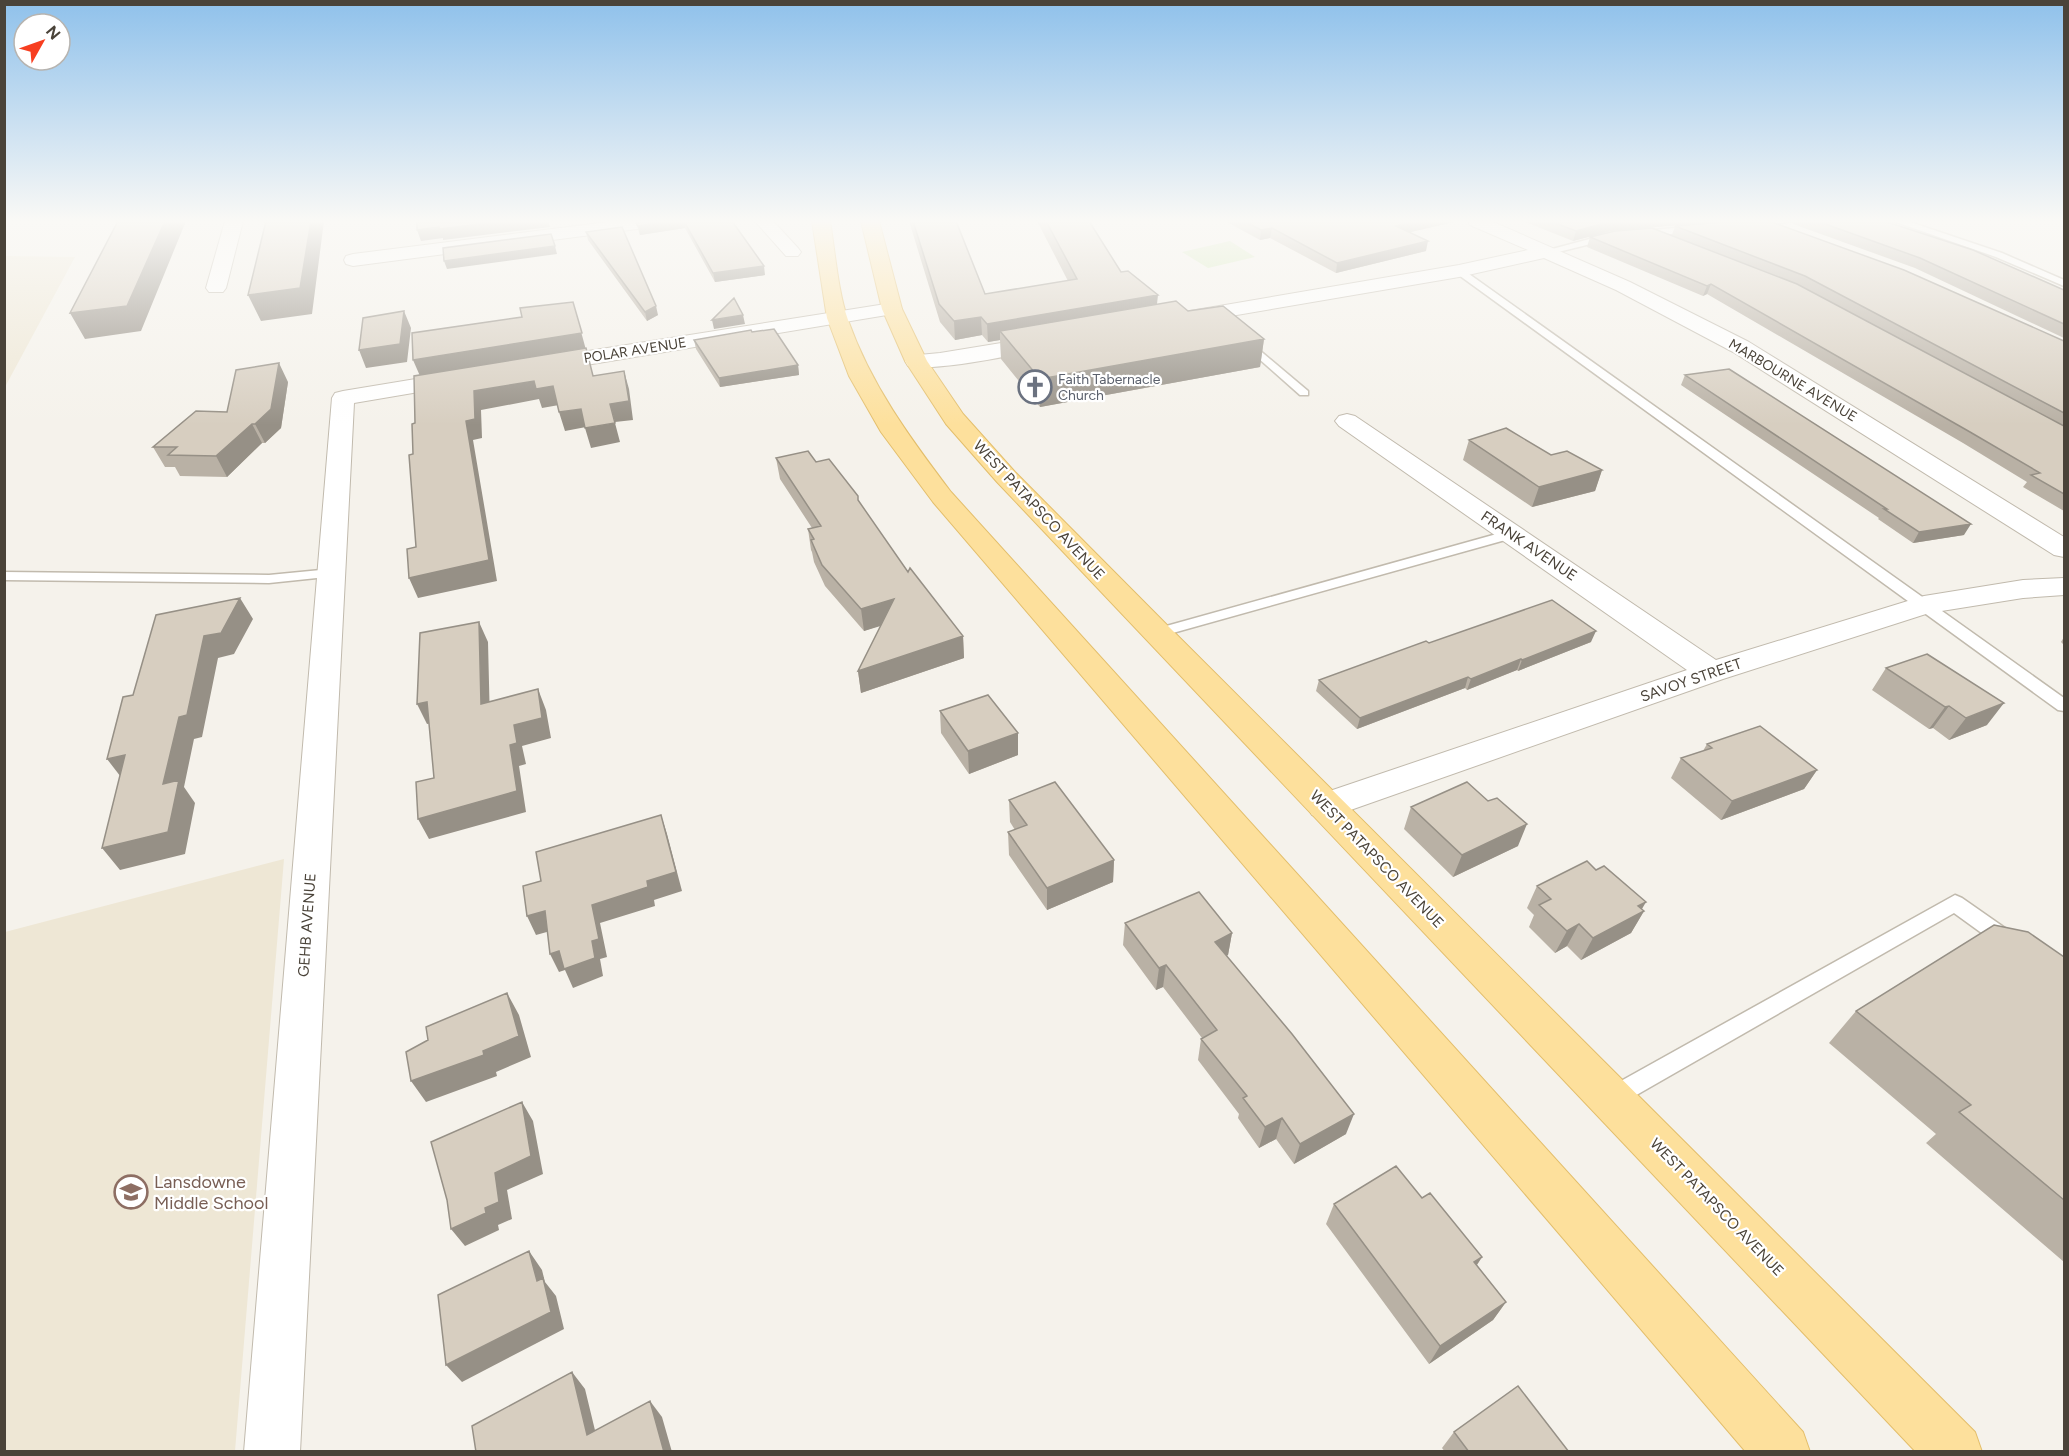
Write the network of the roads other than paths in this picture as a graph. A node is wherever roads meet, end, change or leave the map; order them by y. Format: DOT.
graph roads {
  1 [pos="832,289"];
  2 [pos="887,289"];
  3 [pos="1366,289"];
  4 [pos="1484,289"];
  5 [pos="1629,289"];
  6 [pos="892,309"];
  7 [pos="837,318"];
  8 [pos="1170,321"];
  9 [pos="1239,336"];
  10 [pos="1066,339"];
  11 [pos="916,361"];
  12 [pos="519,369"];
  13 [pos="472,377"];
  14 [pos="1304,393"];
  15 [pos="1347,421"];
  16 [pos="1512,534"];
  17 [pos="2064,549"];
  18 [pos="331,573"];
  19 [pos="4,576"];
  20 [pos="2064,587"];
  21 [pos="1924,605"];
  22 [pos="1157,633"];
  23 [pos="1712,672"];
  24 [pos="2064,706"];
  25 [pos="1325,806"];
  26 [pos="2028,954"];
  27 [pos="1610,1098"];
  28 [pos="272,1452"];
  29 [pos="1783,1452"];
  30 [pos="1955,1452"];
  1 -- 7 [label="main road"];
  2 -- 6 [label="main road, WEST PATAPSCO AVENUE"];
  3 -- 8 [label="street"];
  4 -- 21 [label="lane"];
  5 -- 17 [label="street, MARBOURNE AVENUE"];
  6 -- 7 [label="street, POLAR AVENUE"];
  6 -- 11 [label="main road, WEST PATAPSCO AVENUE"];
  7 -- 12 [label="street, POLAR AVENUE"];
  7 -- 29 [label="main road"];
  9 -- 14 [label="lane"];
  10 -- 11 [label="street"];
  11 -- 22 [label="main road, WEST PATAPSCO AVENUE"];
  13 -- 18 [label="street, GEHB AVENUE"];
  15 -- 16 [label="street, FRANK AVENUE"];
  16 -- 22 [label="lane"];
  16 -- 23 [label="street, FRANK AVENUE"];
  18 -- 19 [label="lane"];
  18 -- 28 [label="street, GEHB AVENUE"];
  20 -- 21 [label="street, SAVOY STREET"];
  21 -- 23 [label="street, SAVOY STREET"];
  21 -- 24 [label="lane"];
  22 -- 25 [label="main road, WEST PATAPSCO AVENUE"];
  23 -- 25 [label="street, SAVOY STREET"];
  25 -- 27 [label="main road, WEST PATAPSCO AVENUE"];
  26 -- 27 [label="lane"];
  27 -- 30 [label="main road, WEST PATAPSCO AVENUE"];
}
